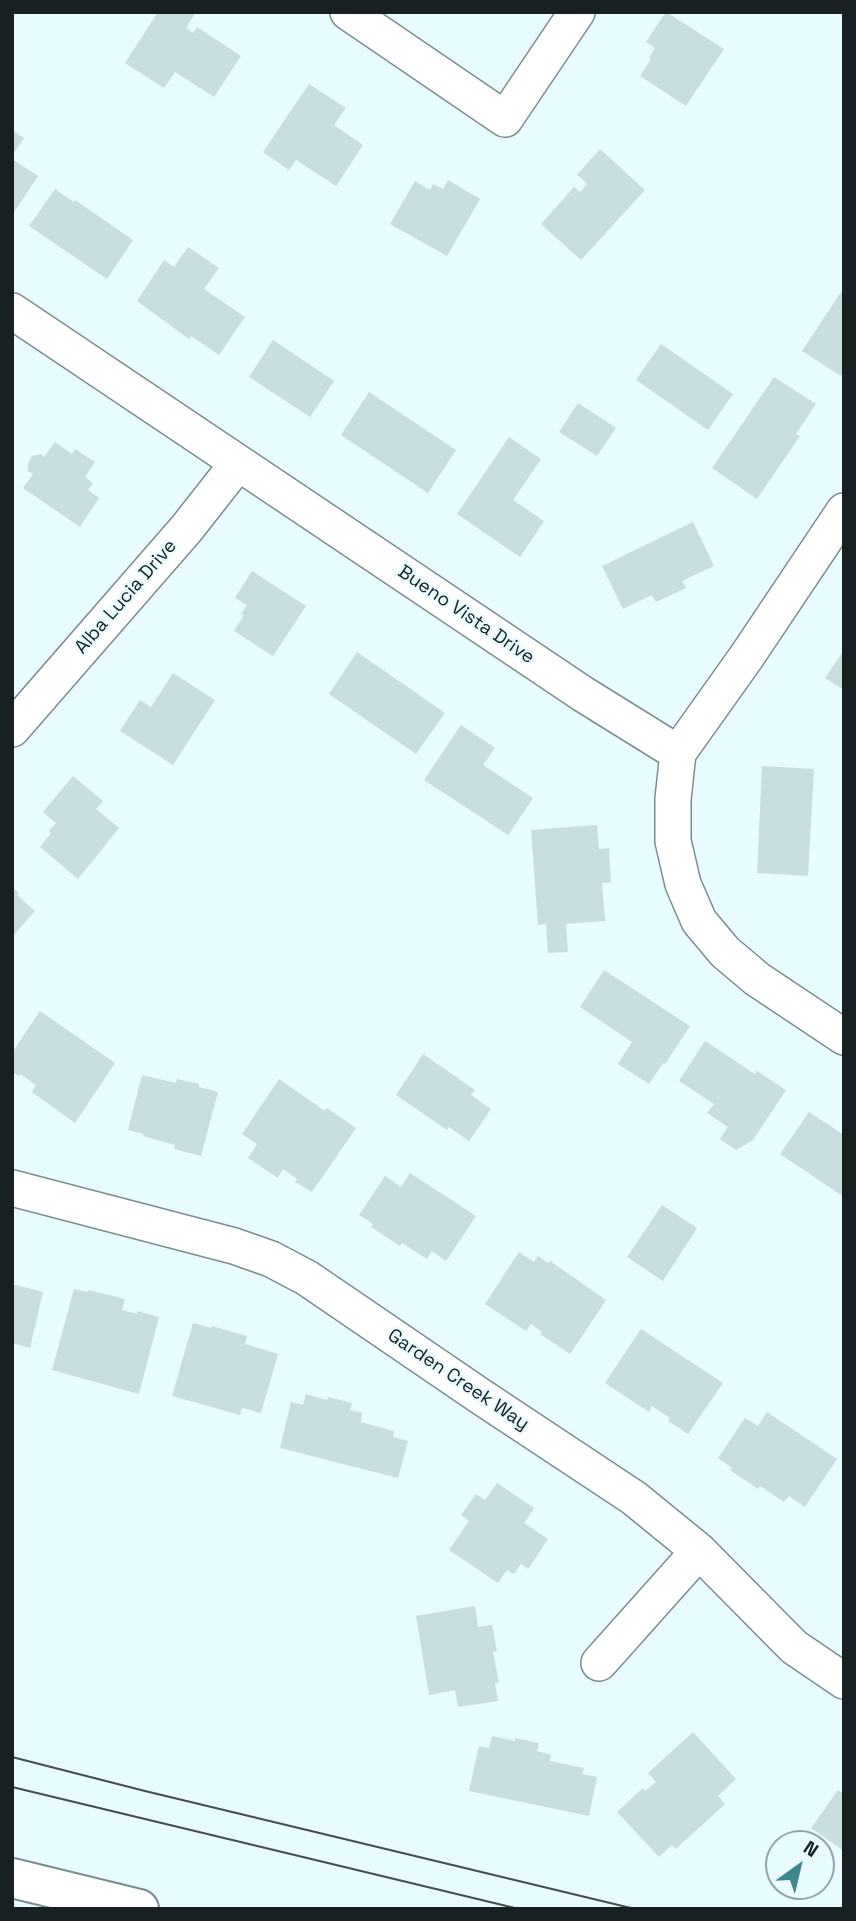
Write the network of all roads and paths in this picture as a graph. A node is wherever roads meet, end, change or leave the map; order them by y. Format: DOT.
graph roads {
  1 [pos="348,12"];
  2 [pos="577,12"];
  3 [pos="12,311"];
  4 [pos="238,463"];
  5 [pos="844,511"];
  6 [pos="12,729"];
  7 [pos="678,753"];
  8 [pos="844,1037"];
  9 [pos="12,1188"];
  10 [pos="699,1551"];
  11 [pos="599,1663"];
  12 [pos="844,1681"];
  13 [pos="12,1878"];
  14 [pos="139,1909"];
  1 -- 2 [label="street"];
  3 -- 4 [label="street, Bueno Vista Drive"];
  4 -- 6 [label="street, Alba Lucia Drive"];
  4 -- 7 [label="street, Bueno Vista Drive"];
  5 -- 7 [label="street"];
  7 -- 8 [label="street"];
  9 -- 10 [label="street, Garden Creek Way"];
  10 -- 11 [label="street"];
  10 -- 12 [label="street, Garden Creek Way"];
  13 -- 14 [label="street"];
}
